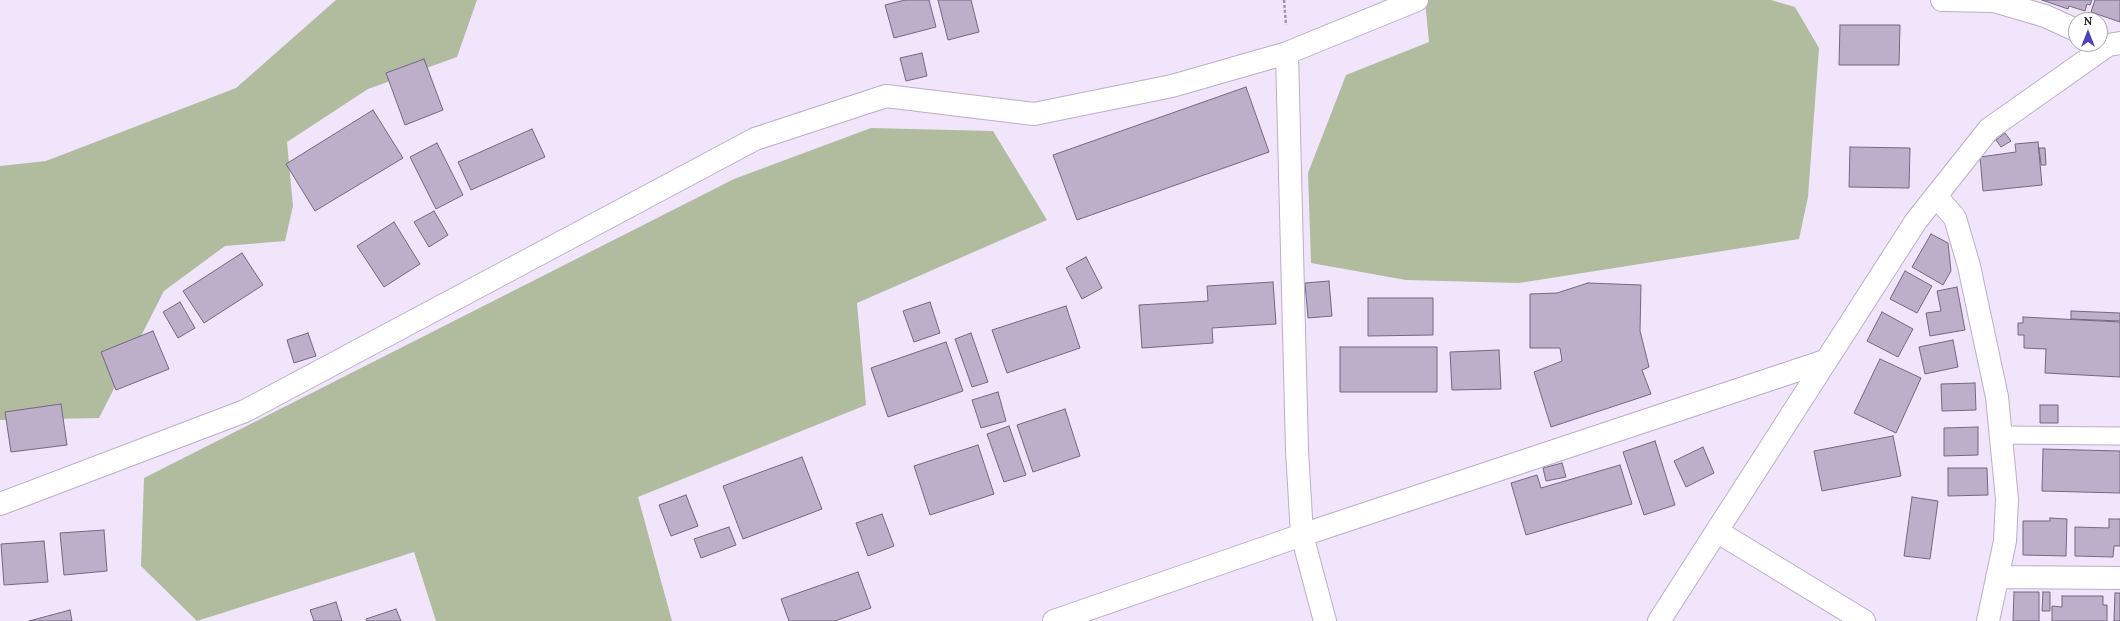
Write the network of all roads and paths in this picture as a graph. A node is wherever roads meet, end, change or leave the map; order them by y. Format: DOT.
graph roads {
  1 [pos="1417,0"];
  2 [pos="1942,0"];
  3 [pos="2068,26"];
  4 [pos="2109,43"];
  5 [pos="1287,53"];
  6 [pos="1936,196"];
  7 [pos="1825,361"];
  8 [pos="2001,435"];
  9 [pos="2120,436"];
  10 [pos="0,504"];
  11 [pos="1718,532"];
  12 [pos="1302,535"];
  13 [pos="1997,577"];
  14 [pos="2120,578"];
  15 [pos="1054,621"];
  16 [pos="1325,621"];
  17 [pos="1659,621"];
  18 [pos="1864,621"];
  19 [pos="1988,621"];
  1 -- 5 [label="street"];
  2 -- 3 [label="street"];
  4 -- 6 [label="street"];
  5 -- 10 [label="street"];
  5 -- 12 [label="street"];
  6 -- 7 [label="street"];
  6 -- 8 [label="street"];
  7 -- 11 [label="street"];
  7 -- 12 [label="street"];
  8 -- 9 [label="lane"];
  8 -- 13 [label="street"];
  11 -- 17 [label="street"];
  11 -- 18 [label="street"];
  12 -- 15 [label="street"];
  12 -- 16 [label="street"];
  13 -- 14 [label="street"];
  13 -- 19 [label="street"];
}
